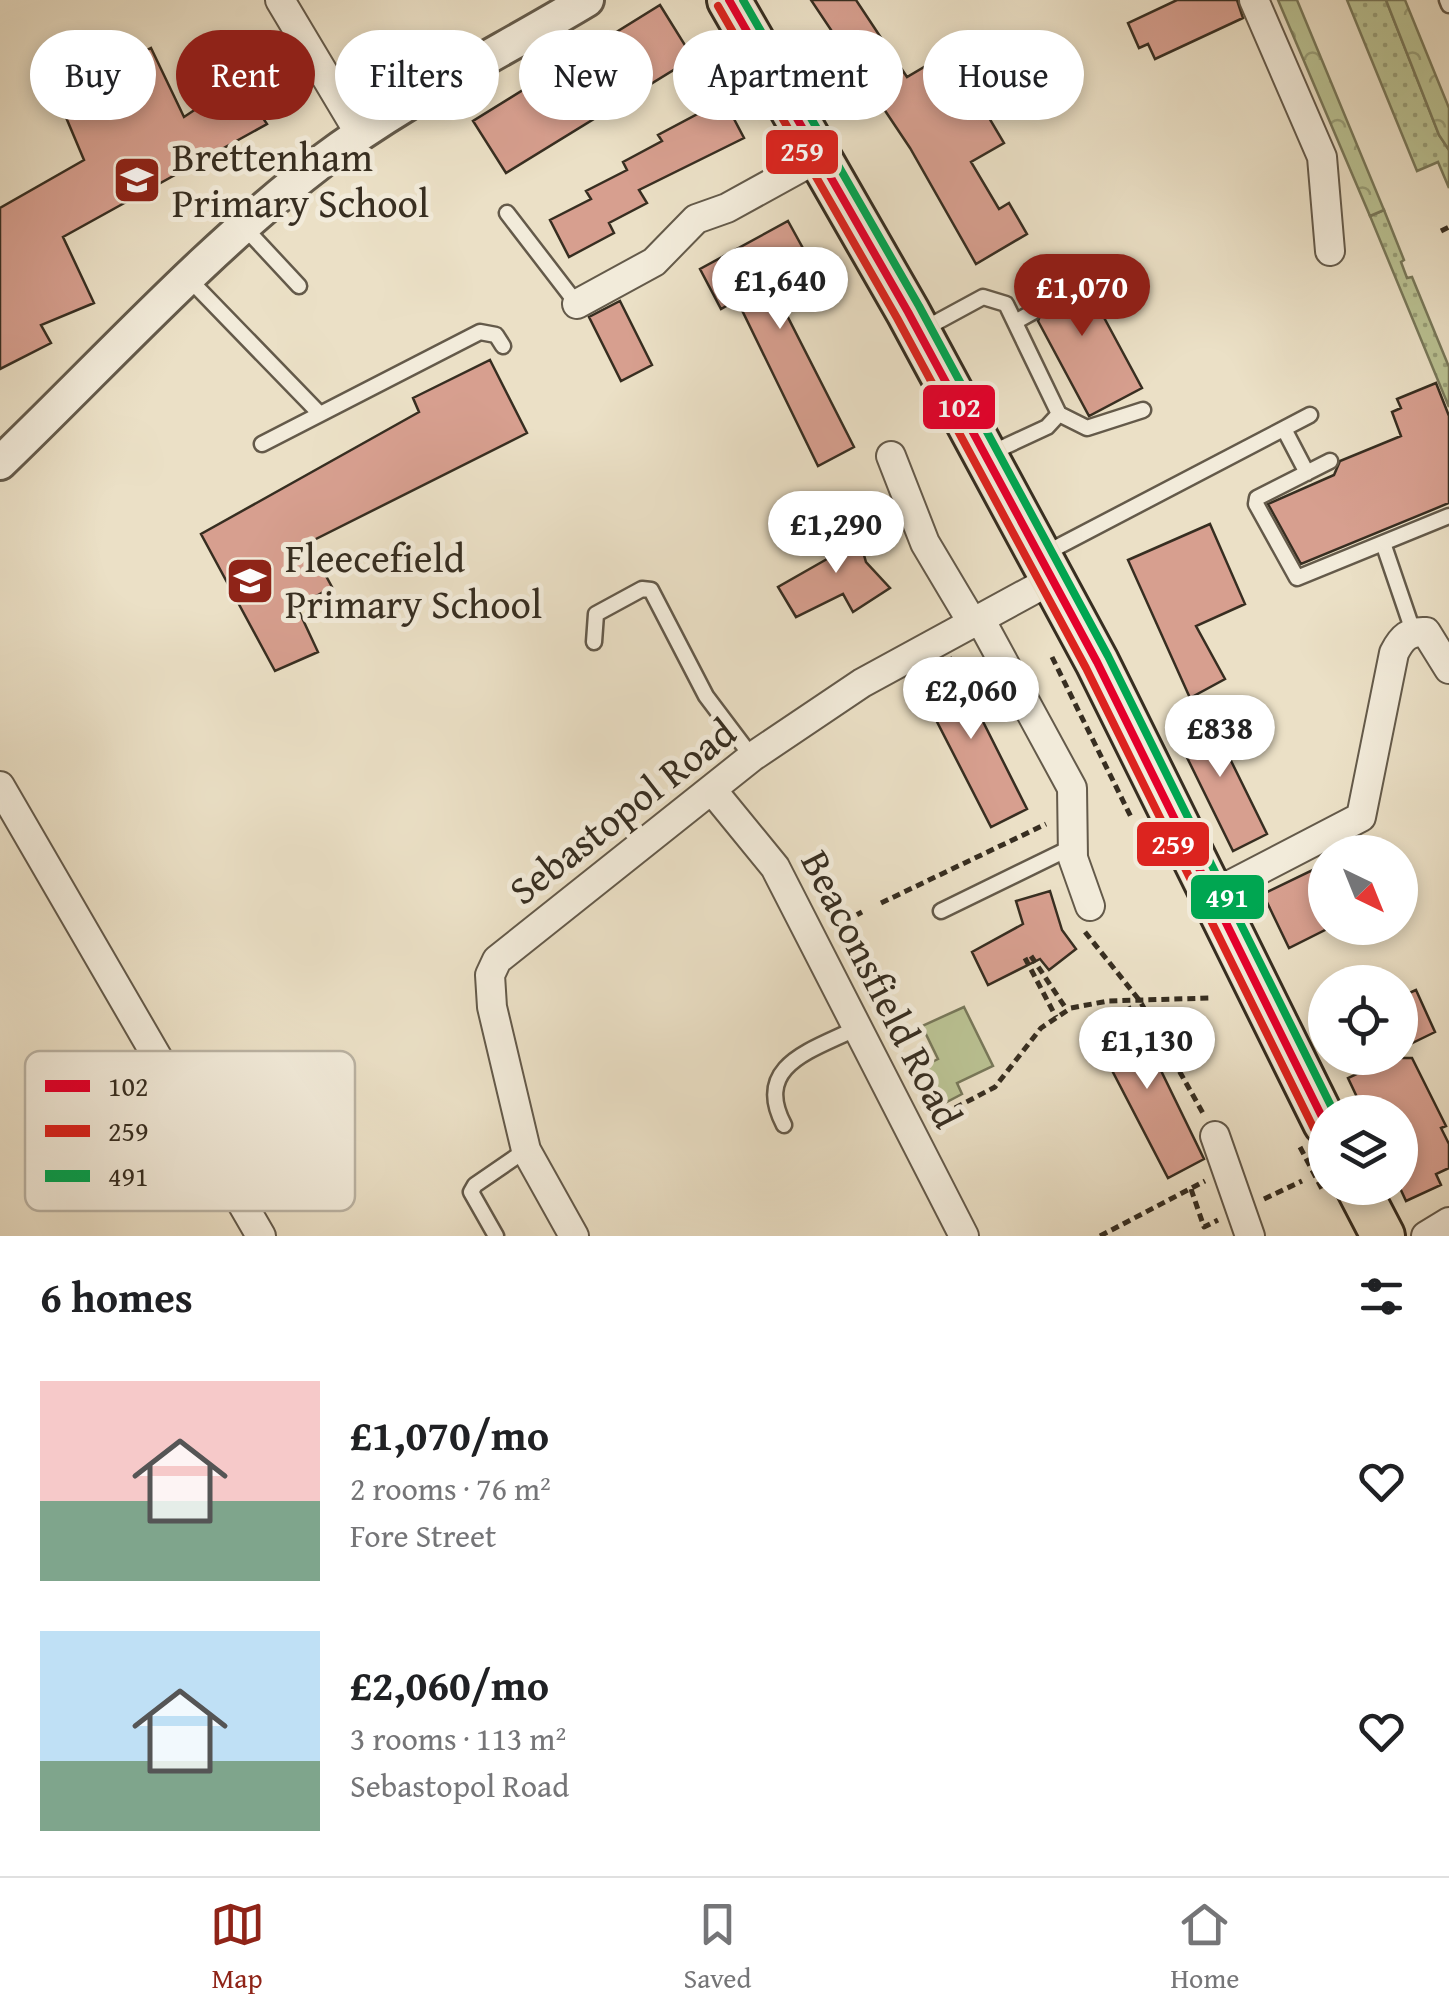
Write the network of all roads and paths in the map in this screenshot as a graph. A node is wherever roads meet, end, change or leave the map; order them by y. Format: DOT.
graph roads {
  1 [pos="280,0"];
  2 [pos="587,0"];
  3 [pos="728,0"];
  4 [pos="1254,0"];
  5 [pos="360,134"];
  6 [pos="816,159"];
  7 [pos="507,213"];
  8 [pos="1449,227"];
  9 [pos="244,228"];
  10 [pos="1441,231"];
  11 [pos="1330,251"];
  12 [pos="190,280"];
  13 [pos="299,286"];
  14 [pos="577,304"];
  15 [pos="1034,312"];
  16 [pos="1015,322"];
  17 [pos="919,332"];
  18 [pos="503,346"];
  19 [pos="1144,410"];
  20 [pos="320,414"];
  21 [pos="1058,414"];
  22 [pos="1310,416"];
  23 [pos="1284,429"];
  24 [pos="262,444"];
  25 [pos="891,456"];
  26 [pos="986,456"];
  27 [pos="1330,461"];
  28 [pos="0,463"];
  29 [pos="1306,473"];
  30 [pos="1449,516"];
  31 [pos="1383,543"];
  32 [pos="1046,568"];
  33 [pos="976,620"];
  34 [pos="1413,631"];
  35 [pos="594,642"];
  36 [pos="1055,666"];
  37 [pos="1449,669"];
  38 [pos="1072,706"];
  39 [pos="752,757"];
  40 [pos="0,786"];
  41 [pos="712,790"];
  42 [pos="1073,811"];
  43 [pos="1072,847"];
  44 [pos="1211,895"];
  45 [pos="882,903"];
  46 [pos="1090,906"];
  47 [pos="941,911"];
  48 [pos="1210,998"];
  49 [pos="1067,1010"];
  50 [pos="1056,1018"];
  51 [pos="859,1028"];
  52 [pos="154,1051"];
  53 [pos="1311,1095"];
  54 [pos="784,1126"];
  55 [pos="910,1130"];
  56 [pos="1214,1136"];
  57 [pos="526,1150"];
  58 [pos="1242,1163"];
  59 [pos="1302,1181"];
  60 [pos="1367,1205"];
  61 [pos="246,1211"];
  62 [pos="1449,1222"];
  63 [pos="1246,1223"];
  64 [pos="261,1236"];
  65 [pos="496,1236"];
  66 [pos="574,1236"];
  67 [pos="964,1236"];
  68 [pos="1100,1236"];
  69 [pos="1383,1236"];
  70 [pos="1426,1236"];
  1 -- 5 [label="street"];
  2 -- 5 [label="street"];
  3 -- 6 [label="main road"];
  4 -- 11 [label="street"];
  5 -- 9 [label="street"];
  6 -- 14 [label="street"];
  6 -- 17 [label="main road"];
  7 -- 14 [label="lane"];
  8 -- 10 [label="path"];
  9 -- 12 [label="street"];
  9 -- 13 [label="lane"];
  12 -- 20 [label="lane"];
  12 -- 28 [label="street"];
  15 -- 16 [label="lane"];
  16 -- 17 [label="lane"];
  16 -- 21 [label="lane"];
  17 -- 26 [label="main road"];
  18 -- 20 [label="lane"];
  19 -- 21 [label="lane"];
  20 -- 24 [label="lane"];
  21 -- 26 [label="lane"];
  22 -- 23 [label="lane"];
  23 -- 29 [label="lane"];
  23 -- 32 [label="lane"];
  25 -- 33 [label="street"];
  26 -- 32 [label="main road"];
  27 -- 29 [label="lane"];
  29 -- 31 [label="lane"];
  30 -- 31 [label="lane"];
  31 -- 34 [label="lane"];
  32 -- 33 [label="street, Sebastopol Road"];
  32 -- 44 [label="main road"];
  33 -- 39 [label="street, Sebastopol Road"];
  33 -- 42 [label="street"];
  34 -- 37 [label="street"];
  34 -- 44 [label="street"];
  35 -- 39 [label="lane"];
  36 -- 38 [label="path"];
  39 -- 41 [label="street, Sebastopol Road"];
  40 -- 52 [label="street"];
  41 -- 51 [label="street, Beaconsfield Road"];
  41 -- 57 [label="street, Sebastopol Road"];
  42 -- 43 [label="street"];
  42 -- 45 [label="path"];
  43 -- 46 [label="street"];
  43 -- 47 [label="lane"];
  44 -- 53 [label="main road"];
  48 -- 49 [label="path"];
  49 -- 50 [label="path"];
  49 -- 50 [label="path"];
  50 -- 55 [label="path"];
  51 -- 54 [label="lane"];
  51 -- 55 [label="street, Beaconsfield Road"];
  55 -- 67 [label="street, Beaconsfield Road"];
  56 -- 58 [label="street"];
  57 -- 65 [label="lane"];
  57 -- 66 [label="street, Sebastopol Road"];
  58 -- 63 [label="street"];
  58 -- 68 [label="path"];
  59 -- 63 [label="path"];
  60 -- 69 [label="main road"];
  61 -- 64 [label="street"];
  62 -- 70 [label="street"];
}
